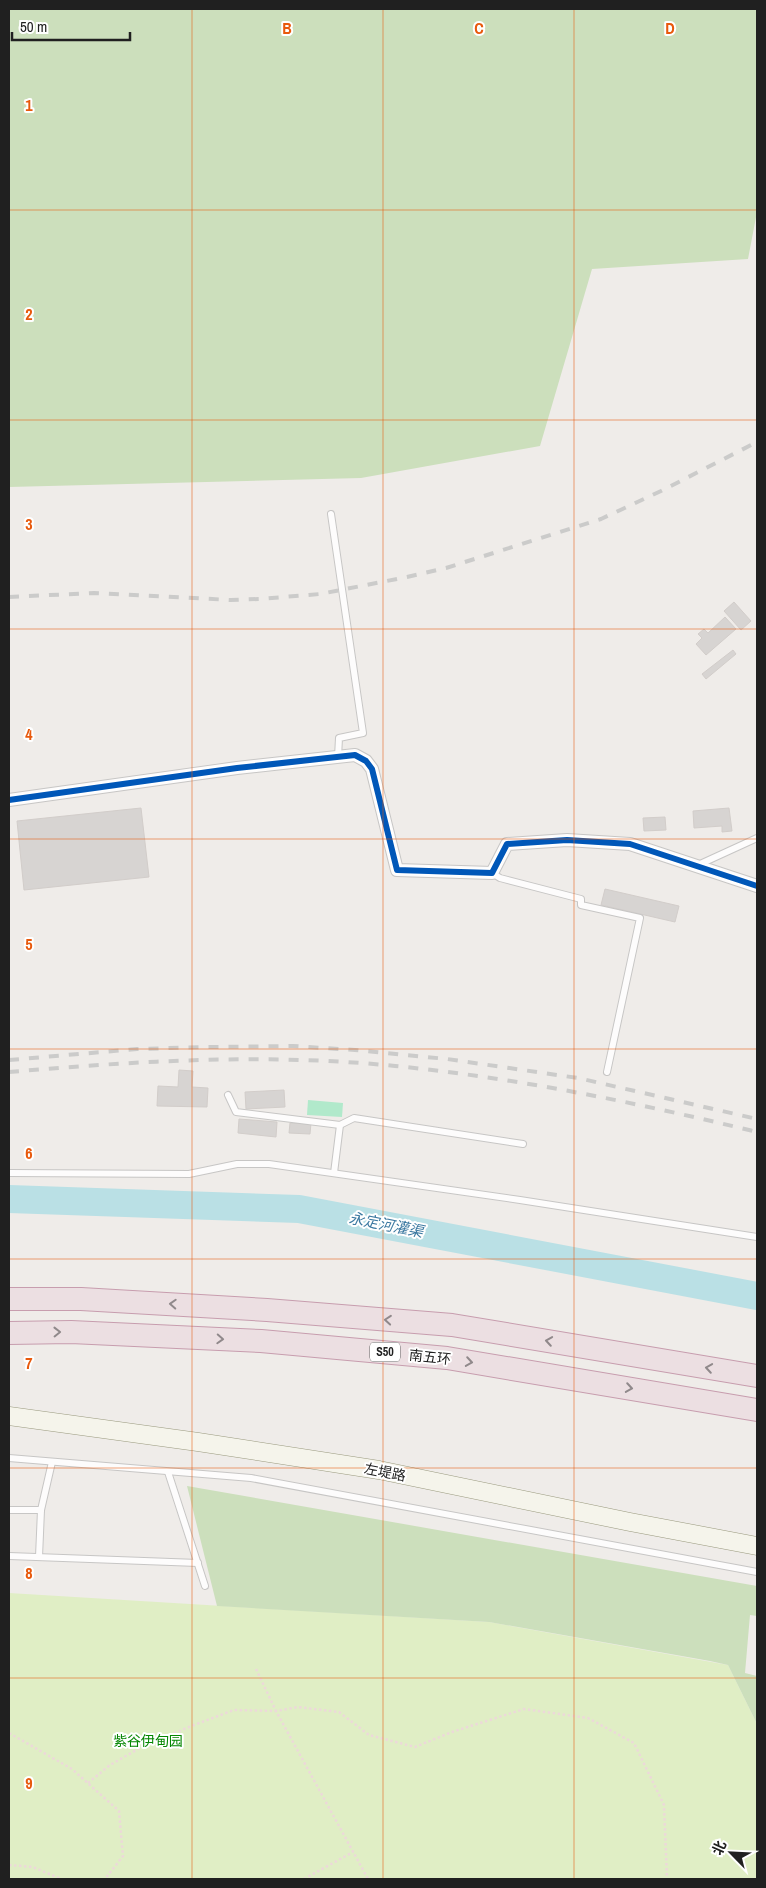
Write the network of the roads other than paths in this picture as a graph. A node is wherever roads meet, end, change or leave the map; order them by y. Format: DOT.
graph roads {
  1 [pos="330,514"];
  2 [pos="338,757"];
  3 [pos="9,800"];
  4 [pos="757,838"];
  5 [pos="698,866"];
  6 [pos="492,873"];
  7 [pos="757,886"];
  8 [pos="607,1072"];
  9 [pos="228,1095"];
  10 [pos="340,1125"];
  11 [pos="523,1144"];
  12 [pos="9,1173"];
  13 [pos="334,1173"];
  14 [pos="757,1237"];
  15 [pos="9,1299"];
  16 [pos="9,1333"];
  17 [pos="757,1376"];
  18 [pos="757,1410"];
  19 [pos="9,1416"];
  20 [pos="9,1458"];
  21 [pos="52,1462"];
  22 [pos="168,1472"];
  23 [pos="9,1510"];
  24 [pos="42,1510"];
  25 [pos="757,1546"];
  26 [pos="9,1556"];
  27 [pos="39,1557"];
  28 [pos="198,1563"];
  29 [pos="757,1572"];
  30 [pos="206,1586"];
  1 -- 2 [label="lane"];
  2 -- 3 [label="street"];
  2 -- 6 [label="street"];
  4 -- 5 [label="lane"];
  5 -- 6 [label="street"];
  5 -- 7 [label="street"];
  6 -- 8 [label="lane"];
  9 -- 10 [label="lane"];
  10 -- 11 [label="lane"];
  10 -- 13 [label="lane"];
  12 -- 13 [label="lane"];
  13 -- 14 [label="lane"];
  17 -- 15 [label="highway, one-way"];
  16 -- 18 [label="highway, 南五环 / S50, one-way"];
  19 -- 25 [label="main road, 左堤路"];
  20 -- 21 [label="lane"];
  21 -- 22 [label="lane"];
  21 -- 24 [label="lane"];
  22 -- 28 [label="lane"];
  22 -- 29 [label="lane"];
  23 -- 24 [label="lane"];
  24 -- 27 [label="lane"];
  26 -- 27 [label="lane"];
  27 -- 28 [label="lane"];
  28 -- 30 [label="lane"];
}
